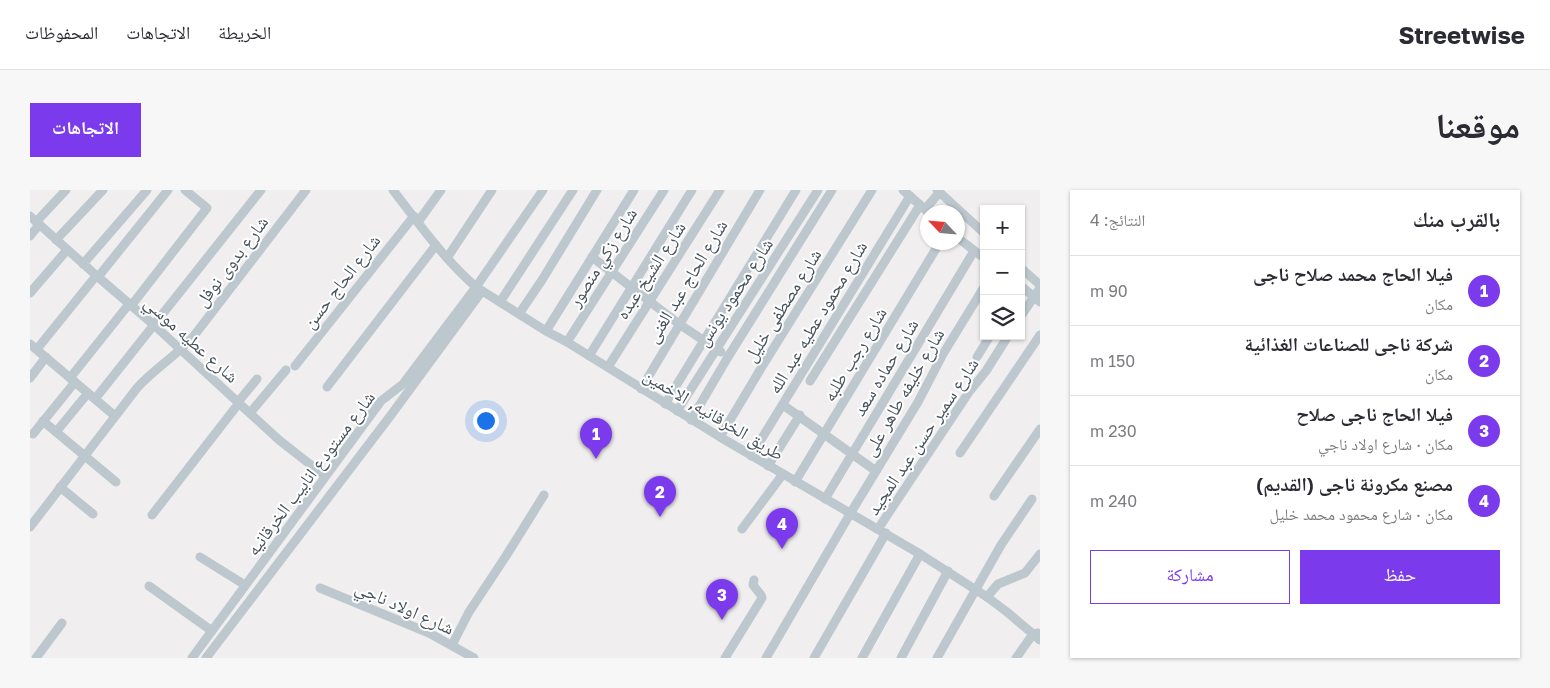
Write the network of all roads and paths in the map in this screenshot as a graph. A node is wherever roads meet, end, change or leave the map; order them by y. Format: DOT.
graph roads {
  1 [pos="66,190"];
  2 [pos="103,190"];
  3 [pos="147,190"];
  4 [pos="168,190"];
  5 [pos="185,190"];
  6 [pos="261,190"];
  7 [pos="306,190"];
  8 [pos="393,190"];
  9 [pos="441,190"];
  10 [pos="492,190"];
  11 [pos="543,190"];
  12 [pos="573,190"];
  13 [pos="597,190"];
  14 [pos="634,190"];
  15 [pos="664,190"];
  16 [pos="692,190"];
  17 [pos="720,190"];
  18 [pos="760,190"];
  19 [pos="796,190"];
  20 [pos="818,190"];
  21 [pos="832,190"];
  22 [pos="872,190"];
  23 [pos="938,191"];
  24 [pos="907,193"];
  25 [pos="920,205"];
  26 [pos="927,205"];
  27 [pos="920,215"];
  28 [pos="416,219"];
  29 [pos="35,221"];
  30 [pos="980,229"];
  31 [pos="30,236"];
  32 [pos="56,240"];
  33 [pos="965,244"];
  34 [pos="436,245"];
  35 [pos="67,250"];
  36 [pos="935,250"];
  37 [pos="974,251"];
  38 [pos="980,255"];
  39 [pos="592,257"];
  40 [pos="447,258"];
  41 [pos="83,264"];
  42 [pos="612,271"];
  43 [pos="1025,272"];
  44 [pos="1029,275"];
  45 [pos="97,277"];
  46 [pos="1025,281"];
  47 [pos="1040,286"];
  48 [pos="632,288"];
  49 [pos="479,289"];
  50 [pos="1025,290"];
  51 [pos="30,293"];
  52 [pos="980,294"];
  53 [pos="1037,299"];
  54 [pos="649,301"];
  55 [pos="500,302"];
  56 [pos="130,305"];
  57 [pos="1025,312"];
  58 [pos="519,314"];
  59 [pos="679,324"];
  60 [pos="154,325"];
  61 [pos="546,331"];
  62 [pos="1040,335"];
  63 [pos="703,340"];
  64 [pos="988,340"];
  65 [pos="1005,340"];
  66 [pos="567,342"];
  67 [pos="33,347"];
  68 [pos="716,349"];
  69 [pos="181,350"];
  70 [pos="589,356"];
  71 [pos="46,357"];
  72 [pos="728,357"];
  73 [pos="977,357"];
  74 [pos="608,367"];
  75 [pos="30,378"];
  76 [pos="257,379"];
  77 [pos="72,380"];
  78 [pos="810,381"];
  79 [pos="327,387"];
  80 [pos="641,389"];
  81 [pos="92,396"];
  82 [pos="239,403"];
  83 [pos="665,404"];
  84 [pos="783,405"];
  85 [pos="677,411"];
  86 [pos="250,413"];
  87 [pos="800,415"];
  88 [pos="114,416"];
  89 [pos="691,420"];
  90 [pos="43,421"];
  91 [pos="1040,429"];
  92 [pos="56,432"];
  93 [pos="825,433"];
  94 [pos="33,434"];
  95 [pos="720,437"];
  96 [pos="852,453"];
  97 [pos="960,453"];
  98 [pos="84,456"];
  99 [pos="752,456"];
  100 [pos="768,466"];
  101 [pos="876,471"];
  102 [pos="783,474"];
  103 [pos="325,476"];
  104 [pos="116,482"];
  105 [pos="795,482"];
  106 [pos="60,487"];
  107 [pos="544,495"];
  108 [pos="994,496"];
  109 [pos="1032,499"];
  110 [pos="825,500"];
  111 [pos="93,514"];
  112 [pos="850,514"];
  113 [pos="152,515"];
  114 [pos="30,527"];
  115 [pos="742,529"];
  116 [pos="882,531"];
  117 [pos="920,554"];
  118 [pos="1040,554"];
  119 [pos="200,556"];
  120 [pos="948,571"];
  121 [pos="754,580"];
  122 [pos="245,585"];
  123 [pos="149,586"];
  124 [pos="320,588"];
  125 [pos="976,589"];
  126 [pos="987,597"];
  127 [pos="62,623"];
  128 [pos="212,631"];
  129 [pos="1038,635"];
  130 [pos="452,645"];
  131 [pos="36,658"];
  132 [pos="192,658"];
  133 [pos="206,658"];
  134 [pos="474,658"];
  135 [pos="726,658"];
  136 [pos="766,658"];
  137 [pos="814,658"];
  138 [pos="862,658"];
  139 [pos="901,658"];
  140 [pos="937,658"];
  141 [pos="1016,658"];
  1 -- 29 [label="street"];
  2 -- 32 [label="street"];
  3 -- 41 [label="street"];
  4 -- 45 [label="street"];
  5 -- 56 [label="street"];
  6 -- 60 [label="street"];
  7 -- 69 [label="street, شارع بدوى نوفل"];
  8 -- 28 [label="street, طريق الخرقانيه, الاخمين"];
  9 -- 28 [label="street, شارع الحاج حسن"];
  10 -- 40 [label="street"];
  11 -- 49 [label="street"];
  12 -- 55 [label="street"];
  13 -- 58 [label="street"];
  14 -- 39 [label="street"];
  15 -- 42 [label="street, شارع زكي منصور"];
  16 -- 48 [label="street"];
  17 -- 54 [label="street, شارع الشيخ عبده"];
  18 -- 59 [label="street, شارع الحاج عبد الغنى"];
  19 -- 63 [label="street"];
  20 -- 68 [label="street, شارع محمود يونس"];
  21 -- 72 [label="street"];
  22 -- 95 [label="street, شارع مصطفى خليل"];
  23 -- 26 [label="street"];
  23 -- 30 [label="street"];
  24 -- 25 [label="street"];
  24 -- 84 [label="street, شارع محمود عطيه عبد الله"];
  27 -- 78 [label="street"];
  28 -- 34 [label="street, طريق الخرقانيه, الاخمين"];
  28 -- 86 [label="street, شارع الحاج حسن"];
  29 -- 31 [label="street"];
  29 -- 32 [label="street, شارع عطيه موسي"];
  32 -- 35 [label="street, شارع عطيه موسي"];
  33 -- 37 [label="street"];
  34 -- 40 [label="street, طريق الخرقانيه, الاخمين"];
  34 -- 79 [label="street"];
  35 -- 41 [label="street, شارع عطيه موسي"];
  35 -- 51 [label="street"];
  36 -- 93 [label="street, شارع رجب طلبه"];
  37 -- 38 [label="street"];
  37 -- 96 [label="street, شارع حماده سعد"];
  39 -- 42 [label="street"];
  39 -- 61 [label="street"];
  40 -- 49 [label="street, طريق الخرقانيه, الاخمين"];
  41 -- 45 [label="street, شارع عطيه موسي"];
  42 -- 48 [label="street"];
  42 -- 66 [label="street, شارع زكي منصور"];
  43 -- 44 [label="street"];
  44 -- 46 [label="street"];
  44 -- 47 [label="street"];
  45 -- 56 [label="street, شارع عطيه موسي"];
  45 -- 67 [label="street"];
  47 -- 53 [label="street"];
  48 -- 54 [label="street"];
  48 -- 70 [label="street"];
  49 -- 55 [label="street, طريق الخرقانيه, الاخمين"];
  49 -- 103 [label="street, شارع مستودع انابيب الخرقانيه"];
  49 -- 133 [label="street, شارع مستودع انابيب الخرقانيه"];
  50 -- 53 [label="street"];
  52 -- 101 [label="street, شارع خليفه طاهر على"];
  53 -- 57 [label="street"];
  54 -- 59 [label="street"];
  54 -- 74 [label="street, شارع الشيخ عبده"];
  55 -- 58 [label="street, طريق الخرقانيه, الاخمين"];
  56 -- 60 [label="street, شارع عطيه موسي"];
  56 -- 77 [label="street"];
  58 -- 61 [label="street, طريق الخرقانيه, الاخمين"];
  59 -- 63 [label="street"];
  59 -- 80 [label="street, شارع الحاج عبد الغنى"];
  60 -- 69 [label="street, شارع عطيه موسي"];
  60 -- 81 [label="street"];
  61 -- 66 [label="street, طريق الخرقانيه, الاخمين"];
  62 -- 97 [label="street"];
  63 -- 68 [label="street"];
  63 -- 83 [label="street"];
  64 -- 73 [label="street"];
  65 -- 116 [label="street, شارع سمير حسن عبد المجيد"];
  66 -- 70 [label="street, طريق الخرقانيه, الاخمين"];
  67 -- 71 [label="street"];
  68 -- 72 [label="street"];
  68 -- 85 [label="street, شارع محمود يونس"];
  69 -- 82 [label="street, شارع عطيه موسي"];
  69 -- 88 [label="street, شارع بدوى نوفل"];
  70 -- 74 [label="street, طريق الخرقانيه, الاخمين"];
  71 -- 75 [label="street"];
  71 -- 77 [label="street"];
  72 -- 89 [label="street"];
  74 -- 80 [label="street, طريق الخرقانيه, الاخمين"];
  76 -- 82 [label="street"];
  77 -- 81 [label="street"];
  77 -- 90 [label="street"];
  80 -- 83 [label="street, طريق الخرقانيه, الاخمين"];
  81 -- 88 [label="street"];
  81 -- 92 [label="street"];
  82 -- 86 [label="street, شارع عطيه موسي"];
  82 -- 113 [label="street"];
  83 -- 85 [label="street, طريق الخرقانيه, الاخمين"];
  84 -- 87 [label="street"];
  84 -- 99 [label="street, شارع محمود عطيه عبد الله"];
  85 -- 89 [label="street, طريق الخرقانيه, الاخمين"];
  86 -- 103 [label="street, شارع عطيه موسي"];
  87 -- 93 [label="street"];
  87 -- 100 [label="street"];
  88 -- 98 [label="street, شارع بدوى نوفل"];
  89 -- 95 [label="street, طريق الخرقانيه, الاخمين"];
  90 -- 92 [label="street"];
  90 -- 94 [label="street"];
  91 -- 108 [label="street"];
  92 -- 98 [label="street"];
  93 -- 96 [label="street"];
  93 -- 105 [label="street, شارع رجب طلبه"];
  95 -- 99 [label="street, طريق الخرقانيه, الاخمين"];
  96 -- 101 [label="street"];
  96 -- 110 [label="street, شارع حماده سعد"];
  98 -- 104 [label="street"];
  98 -- 106 [label="street, شارع بدوى نوفل"];
  99 -- 100 [label="street, طريق الخرقانيه, الاخمين"];
  100 -- 102 [label="street, طريق الخرقانيه, الاخمين"];
  101 -- 112 [label="street, شارع خليفه طاهر على"];
  102 -- 105 [label="street, طريق الخرقانيه, الاخمين"];
  102 -- 115 [label="street"];
  103 -- 122 [label="street, شارع مستودع انابيب الخرقانيه"];
  105 -- 110 [label="street, طريق الخرقانيه, الاخمين"];
  106 -- 111 [label="street"];
  106 -- 114 [label="street, شارع بدوى نوفل"];
  107 -- 130 [label="street"];
  109 -- 125 [label="street"];
  110 -- 112 [label="street, طريق الخرقانيه, الاخمين"];
  112 -- 116 [label="street, طريق الخرقانيه, الاخمين"];
  112 -- 136 [label="street, شارع خليفه طاهر على"];
  116 -- 117 [label="street, طريق الخرقانيه, الاخمين"];
  116 -- 137 [label="street, شارع سمير حسن عبد المجيد"];
  117 -- 120 [label="street, طريق الخرقانيه, الاخمين"];
  117 -- 138 [label="street"];
  118 -- 126 [label="street"];
  119 -- 122 [label="street"];
  120 -- 125 [label="street, طريق الخرقانيه, الاخمين"];
  120 -- 139 [label="street"];
  121 -- 135 [label="street"];
  122 -- 128 [label="street, شارع مستودع انابيب الخرقانيه"];
  123 -- 128 [label="street"];
  124 -- 130 [label="street, شارع اولاد ناجي"];
  125 -- 126 [label="street, طريق الخرقانيه, الاخمين"];
  125 -- 140 [label="street"];
  126 -- 129 [label="street, طريق الخرقانيه, الاخمين"];
  127 -- 131 [label="street"];
  128 -- 132 [label="street, شارع مستودع انابيب الخرقانيه"];
  129 -- 141 [label="street"];
  130 -- 134 [label="street, شارع اولاد ناجي"];
}
